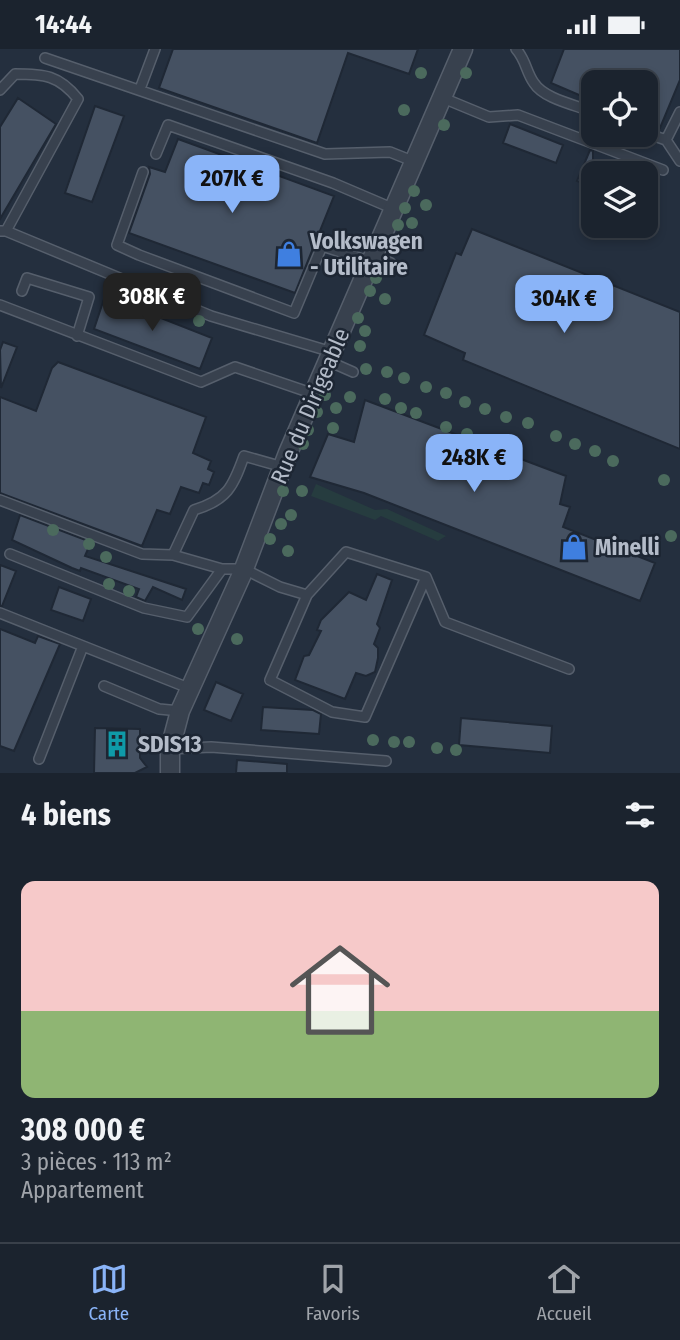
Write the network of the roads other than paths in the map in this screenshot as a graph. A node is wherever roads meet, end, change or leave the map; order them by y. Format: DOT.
graph roads {
  1 [pos="155,49"];
  2 [pos="463,49"];
  3 [pos="516,49"];
  4 [pos="45,58"];
  5 [pos="141,89"];
  6 [pos="0,90"];
  7 [pos="443,98"];
  8 [pos="581,107"];
  9 [pos="680,112"];
  10 [pos="658,137"];
  11 [pos="666,140"];
  12 [pos="156,154"];
  13 [pos="680,160"];
  14 [pos="415,162"];
  15 [pos="663,170"];
  16 [pos="143,172"];
  17 [pos="394,209"];
  18 [pos="3,231"];
  19 [pos="379,260"];
  20 [pos="22,291"];
  21 [pos="0,305"];
  22 [pos="77,335"];
  23 [pos="330,357"];
  24 [pos="353,372"];
  25 [pos="314,394"];
  26 [pos="283,467"];
  27 [pos="0,500"];
  28 [pos="10,554"];
  29 [pos="173,555"];
  30 [pos="222,569"];
  31 [pos="244,569"];
  32 [pos="426,577"];
  33 [pos="307,595"];
  34 [pos="0,613"];
  35 [pos="83,646"];
  36 [pos="569,669"];
  37 [pos="104,686"];
  38 [pos="191,689"];
  39 [pos="180,711"];
  40 [pos="39,759"];
  41 [pos="386,761"];
  42 [pos="170,763"];
  1 -- 5 [label="lane"];
  2 -- 7 [label="street, Rue du Dirigeable"];
  3 -- 8 [label="lane"];
  4 -- 5 [label="lane"];
  5 -- 14 [label="lane"];
  6 -- 18 [label="lane"];
  7 -- 14 [label="street, Rue du Dirigeable"];
  7 -- 15 [label="lane"];
  9 -- 11 [label="lane"];
  10 -- 11 [label="lane"];
  11 -- 13 [label="lane"];
  12 -- 17 [label="lane"];
  14 -- 17 [label="street, Rue du Dirigeable"];
  16 -- 19 [label="lane"];
  17 -- 19 [label="street, Rue du Dirigeable"];
  18 -- 23 [label="lane"];
  19 -- 23 [label="street, Rue du Dirigeable"];
  20 -- 22 [label="lane"];
  21 -- 22 [label="lane"];
  22 -- 25 [label="lane"];
  23 -- 24 [label="lane"];
  23 -- 25 [label="street, Rue du Dirigeable"];
  25 -- 26 [label="street, Rue du Dirigeable"];
  26 -- 29 [label="lane"];
  26 -- 31 [label="street, Rue du Dirigeable"];
  27 -- 29 [label="lane"];
  28 -- 30 [label="lane"];
  29 -- 30 [label="lane"];
  30 -- 31 [label="lane"];
  31 -- 33 [label="lane"];
  31 -- 38 [label="street, Rue du Dirigeable"];
  32 -- 33 [label="lane"];
  32 -- 33 [label="lane"];
  32 -- 36 [label="lane"];
  34 -- 35 [label="lane"];
  35 -- 38 [label="lane"];
  35 -- 40 [label="lane"];
  37 -- 39 [label="lane"];
  38 -- 39 [label="street, Rue du Dirigeable"];
  39 -- 42 [label="street, Rue du Dirigeable"];
  41 -- 42 [label="lane"];
}
